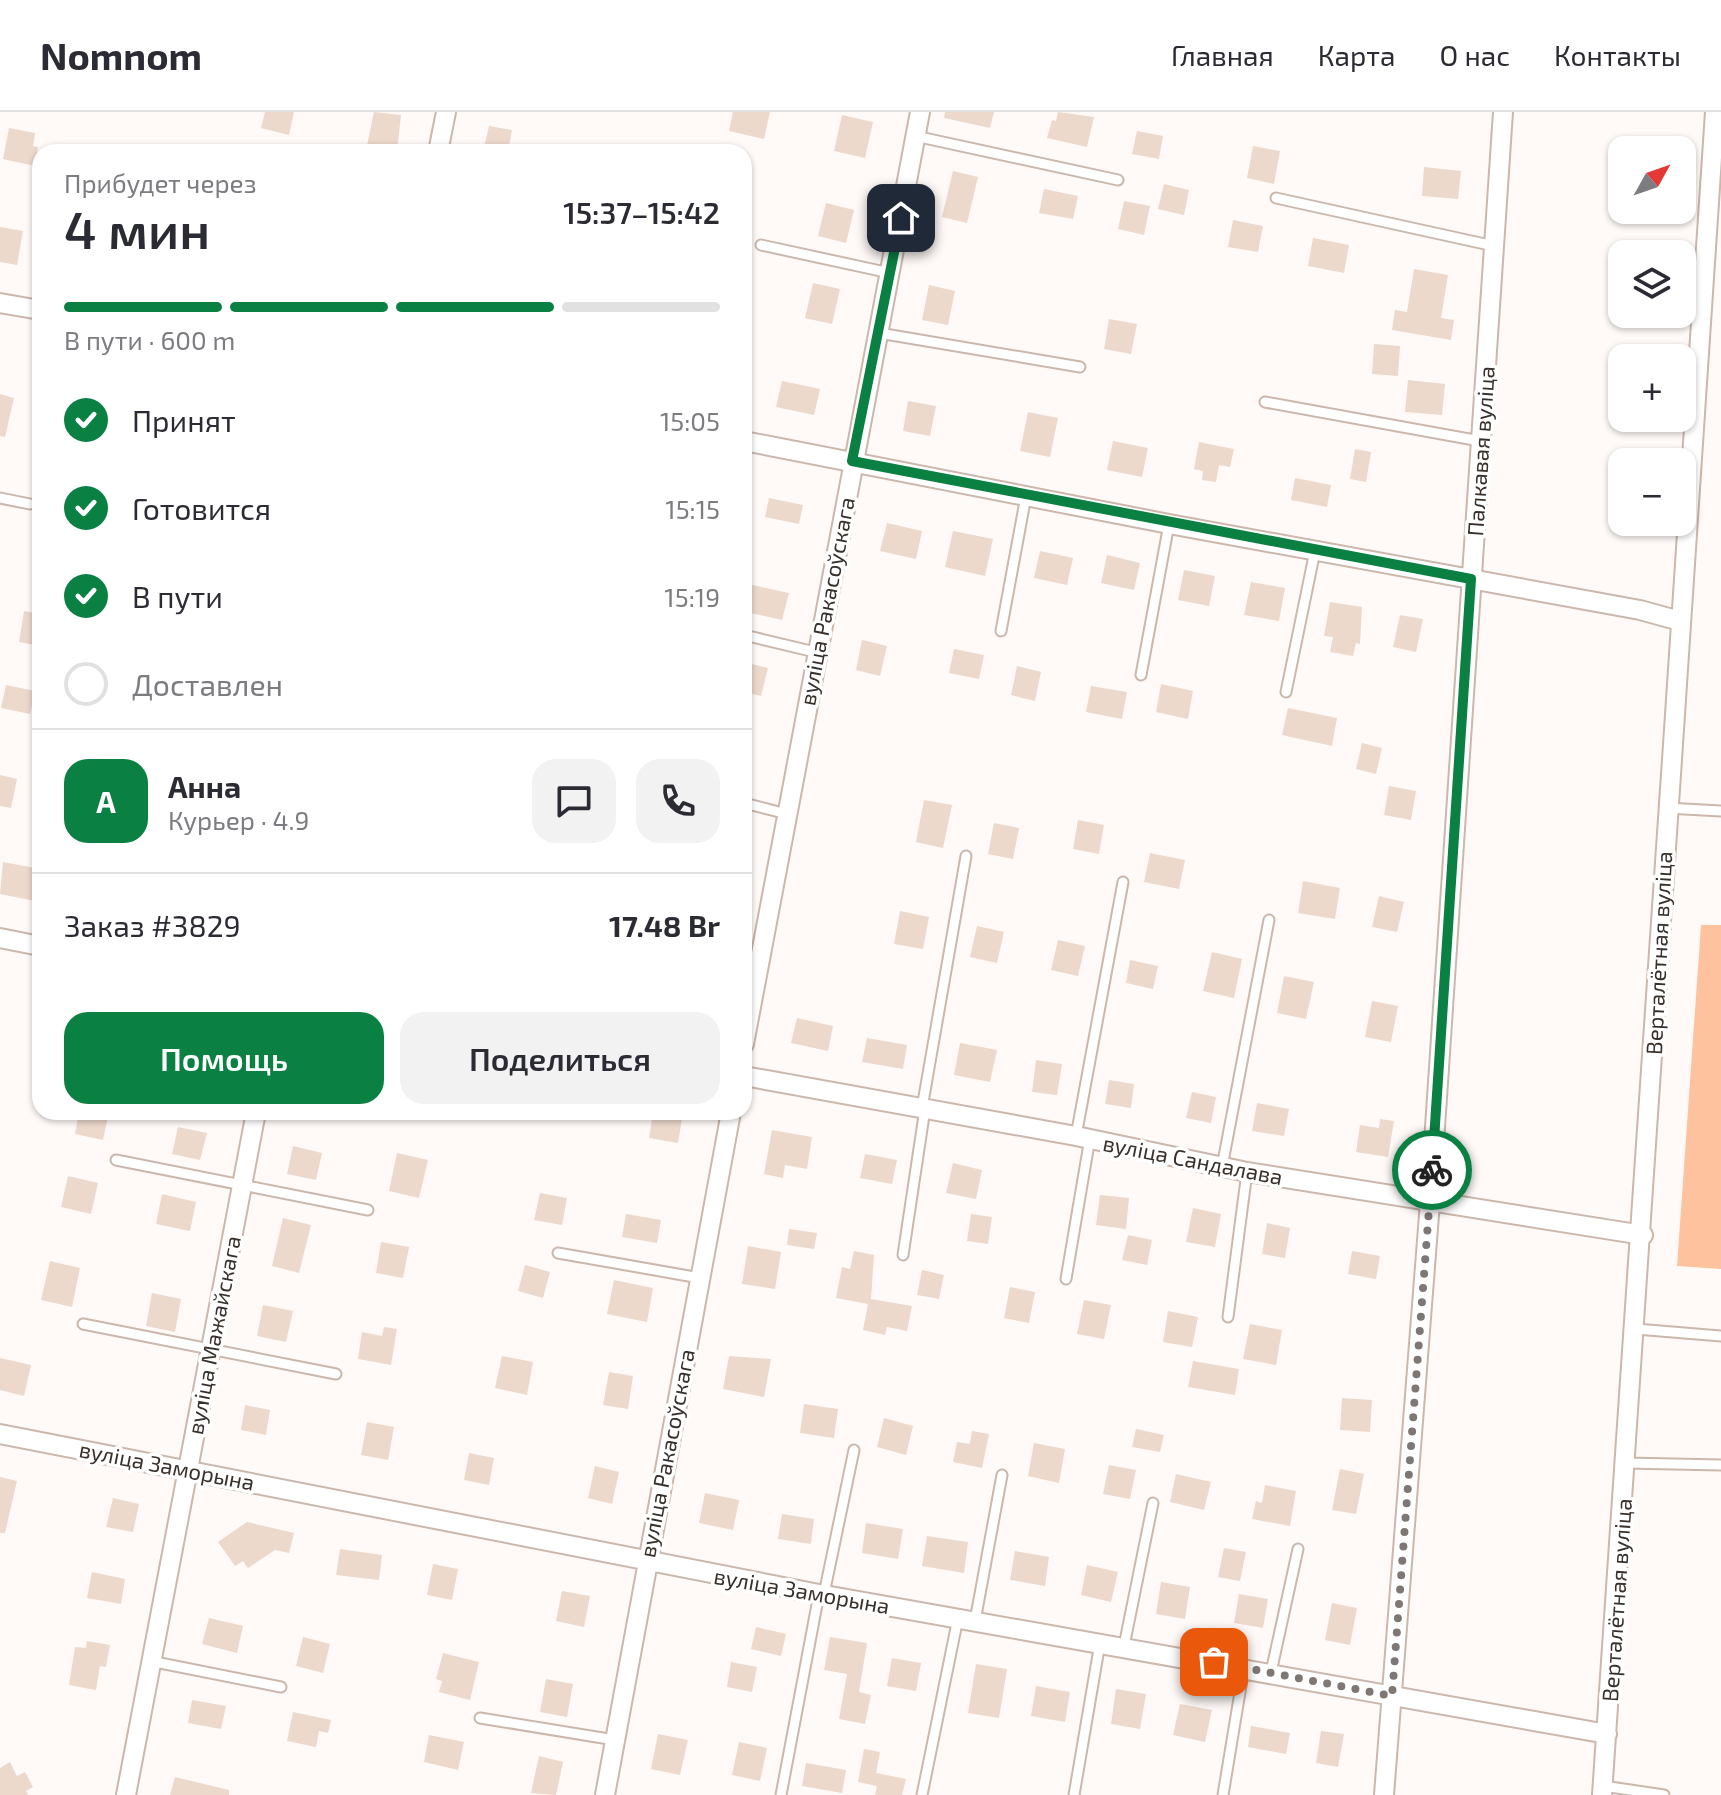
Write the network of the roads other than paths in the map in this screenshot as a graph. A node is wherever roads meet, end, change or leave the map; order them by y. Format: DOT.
graph roads {
  1 [pos="446,112"];
  2 [pos="920,112"];
  3 [pos="1503,112"];
  4 [pos="1715,112"];
  5 [pos="915,136"];
  6 [pos="440,144"];
  7 [pos="1118,180"];
  8 [pos="1276,198"];
  9 [pos="761,245"];
  10 [pos="1494,246"];
  11 [pos="891,273"];
  12 [pos="0,303"];
  13 [pos="32,309"];
  14 [pos="879,333"];
  15 [pos="1080,367"];
  16 [pos="1265,402"];
  17 [pos="1480,441"];
  18 [pos="752,442"];
  19 [pos="852,461"];
  20 [pos="1026,496"];
  21 [pos="0,498"];
  22 [pos="30,504"];
  23 [pos="1169,524"];
  24 [pos="1315,551"];
  25 [pos="1471,579"];
  26 [pos="1680,621"];
  27 [pos="1001,631"];
  28 [pos="752,637"];
  29 [pos="815,652"];
  30 [pos="1141,675"];
  31 [pos="1286,692"];
  32 [pos="752,805"];
  33 [pos="1666,808"];
  34 [pos="1721,811"];
  35 [pos="787,814"];
  36 [pos="966,856"];
  37 [pos="1123,882"];
  38 [pos="1269,920"];
  39 [pos="0,938"];
  40 [pos="32,944"];
  41 [pos="752,966"];
  42 [pos="752,1077"];
  43 [pos="924,1108"];
  44 [pos="255,1120"];
  45 [pos="730,1120"];
  46 [pos="1083,1137"];
  47 [pos="116,1160"];
  48 [pos="1222,1167"];
  49 [pos="1247,1172"];
  50 [pos="242,1187"];
  51 [pos="1430,1202"];
  52 [pos="368,1210"];
  53 [pos="1643,1235"];
  54 [pos="558,1253"];
  55 [pos="903,1255"];
  56 [pos="700,1278"];
  57 [pos="1066,1279"];
  58 [pos="1228,1317"];
  59 [pos="83,1324"];
  60 [pos="1636,1329"];
  61 [pos="1721,1336"];
  62 [pos="210,1350"];
  63 [pos="336,1374"];
  64 [pos="0,1434"];
  65 [pos="854,1450"];
  66 [pos="1626,1463"];
  67 [pos="1721,1465"];
  68 [pos="186,1468"];
  69 [pos="1002,1475"];
  70 [pos="1153,1503"];
  71 [pos="1298,1549"];
  72 [pos="646,1560"];
  73 [pos="822,1594"];
  74 [pos="966,1619"];
  75 [pos="1100,1643"];
  76 [pos="1124,1646"];
  77 [pos="150,1661"];
  78 [pos="1244,1668"];
  79 [pos="1271,1672"];
  80 [pos="281,1687"];
  81 [pos="1392,1696"];
  82 [pos="480,1718"];
  83 [pos="1607,1734"];
  84 [pos="616,1741"];
  85 [pos="1603,1791"];
  86 [pos="126,1795"];
  87 [pos="605,1795"];
  88 [pos="781,1795"];
  89 [pos="922,1795"];
  90 [pos="1074,1795"];
  91 [pos="1223,1795"];
  92 [pos="1384,1795"];
  93 [pos="1664,1795"];
  1 -- 6 [label="street"];
  2 -- 5 [label="street, вуліца Ракасоўскага"];
  3 -- 10 [label="street, Палкавая вуліца"];
  4 -- 26 [label="street, Верталётная вуліца"];
  5 -- 7 [label="lane"];
  5 -- 11 [label="street, вуліца Ракасоўскага"];
  8 -- 10 [label="lane"];
  9 -- 11 [label="lane"];
  10 -- 17 [label="street, Палкавая вуліца"];
  11 -- 14 [label="street, вуліца Ракасоўскага"];
  12 -- 13 [label="street"];
  14 -- 15 [label="lane"];
  14 -- 19 [label="street, вуліца Ракасоўскага"];
  16 -- 17 [label="lane"];
  17 -- 25 [label="street, Палкавая вуліца"];
  18 -- 19 [label="street"];
  19 -- 20 [label="street"];
  19 -- 29 [label="street, вуліца Ракасоўскага"];
  20 -- 23 [label="street"];
  20 -- 27 [label="lane"];
  21 -- 22 [label="lane"];
  23 -- 24 [label="street"];
  23 -- 30 [label="lane"];
  24 -- 25 [label="street"];
  24 -- 31 [label="lane"];
  25 -- 26 [label="street"];
  25 -- 51 [label="street, Палкавая вуліца"];
  26 -- 33 [label="street, Верталётная вуліца"];
  28 -- 29 [label="lane"];
  29 -- 35 [label="street, вуліца Ракасоўскага"];
  32 -- 35 [label="lane"];
  33 -- 34 [label="lane"];
  33 -- 53 [label="street, Верталётная вуліца"];
  35 -- 41 [label="street, вуліца Ракасоўскага"];
  36 -- 43 [label="lane"];
  37 -- 46 [label="lane"];
  38 -- 48 [label="lane"];
  39 -- 40 [label="street"];
  42 -- 43 [label="street, вуліца Сандалава"];
  43 -- 46 [label="street, вуліца Сандалава"];
  43 -- 55 [label="lane"];
  44 -- 50 [label="street, вуліца Мажайскага"];
  45 -- 56 [label="street, вуліца Ракасоўскага"];
  46 -- 48 [label="street, вуліца Сандалава"];
  46 -- 57 [label="lane"];
  47 -- 50 [label="lane"];
  48 -- 49 [label="street, вуліца Сандалава"];
  49 -- 51 [label="street, вуліца Сандалава"];
  49 -- 58 [label="lane"];
  50 -- 52 [label="lane"];
  50 -- 62 [label="street, вуліца Мажайскага"];
  51 -- 53 [label="street, вуліца Сандалава"];
  51 -- 81 [label="street, Палкавая вуліца"];
  53 -- 60 [label="street, Верталётная вуліца"];
  54 -- 56 [label="lane"];
  56 -- 72 [label="street, вуліца Ракасоўскага"];
  59 -- 62 [label="lane"];
  60 -- 61 [label="lane"];
  60 -- 66 [label="street, Верталётная вуліца"];
  62 -- 63 [label="lane"];
  62 -- 68 [label="street, вуліца Мажайскага"];
  64 -- 68 [label="street, вуліца Заморына"];
  65 -- 73 [label="lane"];
  66 -- 67 [label="lane"];
  66 -- 83 [label="street, Верталётная вуліца"];
  68 -- 72 [label="street, вуліца Заморына"];
  68 -- 77 [label="street, вуліца Мажайскага"];
  69 -- 74 [label="lane"];
  70 -- 76 [label="lane"];
  71 -- 79 [label="lane"];
  72 -- 73 [label="street, вуліца Заморына"];
  72 -- 84 [label="street, вуліца Ракасоўскага"];
  73 -- 74 [label="street, вуліца Заморына"];
  73 -- 88 [label="lane"];
  74 -- 75 [label="street, вуліца Заморына"];
  74 -- 89 [label="lane"];
  75 -- 76 [label="street, вуліца Заморына"];
  75 -- 90 [label="lane"];
  76 -- 78 [label="street, вуліца Заморына"];
  77 -- 80 [label="lane"];
  77 -- 86 [label="street, вуліца Мажайскага"];
  78 -- 79 [label="street, вуліца Заморына"];
  78 -- 91 [label="lane"];
  79 -- 81 [label="street, вуліца Заморына"];
  81 -- 83 [label="street, вуліца Заморына"];
  81 -- 92 [label="street, Палкавая вуліца"];
  82 -- 84 [label="lane"];
  83 -- 85 [label="street, Верталётная вуліца"];
  84 -- 87 [label="street, вуліца Ракасоўскага"];
  85 -- 93 [label="lane"];
}
